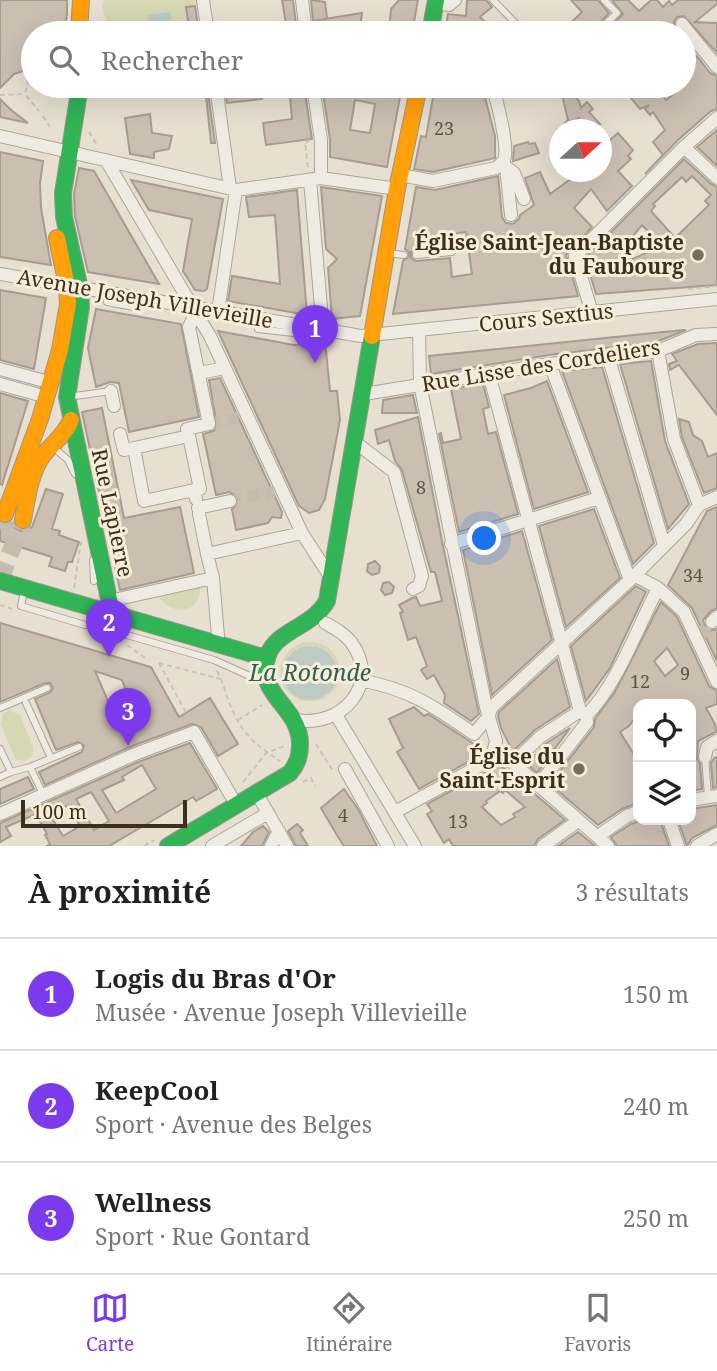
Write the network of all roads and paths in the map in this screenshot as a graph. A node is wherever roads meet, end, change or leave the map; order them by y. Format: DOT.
graph roads {
  1 [pos="88,0"];
  2 [pos="203,0"];
  3 [pos="302,0"];
  4 [pos="455,0"];
  5 [pos="494,0"];
  6 [pos="604,0"];
  7 [pos="436,2"];
  8 [pos="82,21"];
  9 [pos="88,21"];
  10 [pos="206,21"];
  11 [pos="305,21"];
  12 [pos="432,21"];
  13 [pos="514,21"];
  14 [pos="609,21"];
  15 [pos="696,39"];
  16 [pos="714,58"];
  17 [pos="21,94"];
  18 [pos="0,95"];
  19 [pos="28,98"];
  20 [pos="69,98"];
  21 [pos="78,98"];
  22 [pos="218,98"];
  23 [pos="315,98"];
  24 [pos="416,98"];
  25 [pos="494,98"];
  26 [pos="39,111"];
  27 [pos="43,117"];
  28 [pos="717,118"];
  29 [pos="74,123"];
  30 [pos="50,127"];
  31 [pos="0,136"];
  32 [pos="313,141"];
  33 [pos="684,147"];
  34 [pos="64,150"];
  35 [pos="106,160"];
  36 [pos="505,165"];
  37 [pos="717,178"];
  38 [pos="315,179"];
  39 [pos="399,182"];
  40 [pos="233,189"];
  41 [pos="524,199"];
  42 [pos="511,215"];
  43 [pos="453,239"];
  44 [pos="416,255"];
  45 [pos="0,274"];
  46 [pos="74,287"];
  47 [pos="108,293"];
  48 [pos="717,299"];
  49 [pos="189,301"];
  50 [pos="139,307"];
  51 [pos="218,312"];
  52 [pos="592,313"];
  53 [pos="258,329"];
  54 [pos="323,331"];
  55 [pos="419,331"];
  56 [pos="374,334"];
  57 [pos="717,334"];
  58 [pos="658,351"];
  59 [pos="608,356"];
  60 [pos="550,364"];
  61 [pos="225,368"];
  62 [pos="0,369"];
  63 [pos="199,373"];
  64 [pos="489,374"];
  65 [pos="0,384"];
  66 [pos="424,384"];
  67 [pos="50,390"];
  68 [pos="111,391"];
  69 [pos="295,391"];
  70 [pos="363,394"];
  71 [pos="67,397"];
  72 [pos="248,397"];
  73 [pos="114,407"];
  74 [pos="40,419"];
  75 [pos="71,420"];
  76 [pos="120,434"];
  77 [pos="189,436"];
  78 [pos="355,442"];
  79 [pos="52,446"];
  80 [pos="134,448"];
  81 [pos="14,493"];
  82 [pos="85,495"];
  83 [pos="599,498"];
  84 [pos="717,498"];
  85 [pos="230,501"];
  86 [pos="197,503"];
  87 [pos="699,505"];
  88 [pos="5,514"];
  89 [pos="23,520"];
  90 [pos="527,521"];
  91 [pos="302,533"];
  92 [pos="81,535"];
  93 [pos="451,544"];
  94 [pos="664,545"];
  95 [pos="207,554"];
  96 [pos="213,578"];
  97 [pos="331,578"];
  98 [pos="632,578"];
  99 [pos="94,580"];
  100 [pos="0,581"];
  101 [pos="658,588"];
  102 [pos="25,589"];
  103 [pos="73,589"];
  104 [pos="413,589"];
  105 [pos="115,606"];
  106 [pos="85,607"];
  107 [pos="320,621"];
  108 [pos="85,625"];
  109 [pos="218,636"];
  110 [pos="120,640"];
  111 [pos="561,644"];
  112 [pos="267,658"];
  113 [pos="148,660"];
  114 [pos="266,675"];
  115 [pos="360,680"];
  116 [pos="717,682"];
  117 [pos="47,688"];
  118 [pos="274,696"];
  119 [pos="26,704"];
  120 [pos="0,708"];
  121 [pos="186,714"];
  122 [pos="337,715"];
  123 [pos="584,716"];
  124 [pos="488,717"];
  125 [pos="237,720"];
  126 [pos="296,720"];
  127 [pos="717,741"];
  128 [pos="312,744"];
  129 [pos="291,745"];
  130 [pos="79,747"];
  131 [pos="0,749"];
  132 [pos="266,753"];
  133 [pos="499,755"];
  134 [pos="705,757"];
  135 [pos="51,758"];
  136 [pos="283,763"];
  137 [pos="513,763"];
  138 [pos="30,767"];
  139 [pos="340,771"];
  140 [pos="11,772"];
  141 [pos="0,777"];
  142 [pos="302,783"];
  143 [pos="315,786"];
  144 [pos="538,786"];
  145 [pos="43,794"];
  146 [pos="257,794"];
  147 [pos="712,796"];
  148 [pos="234,801"];
  149 [pos="394,812"];
  150 [pos="268,813"];
  151 [pos="0,814"];
  152 [pos="633,814"];
  153 [pos="578,821"];
  154 [pos="671,825"];
  155 [pos="278,831"];
  156 [pos="598,836"];
  157 [pos="716,838"];
  158 [pos="168,846"];
  159 [pos="212,846"];
  160 [pos="271,846"];
  161 [pos="287,846"];
  162 [pos="388,846"];
  163 [pos="415,846"];
  164 [pos="543,846"];
  165 [pos="608,846"];
  166 [pos="678,846"];
  167 [pos="697,846"];
  1 -- 8 [label="main road"];
  1 -- 9 [label="main road"];
  2 -- 10 [label="street"];
  3 -- 11 [label="street"];
  4 -- 7 [label="street"];
  5 -- 13 [label="lane"];
  6 -- 14 [label="lane"];
  7 -- 12 [label="main road"];
  15 -- 16 [label="street"];
  17 -- 18 [label="path"];
  19 -- 26 [label="path"];
  20 -- 34 [label="main road"];
  21 -- 29 [label="main road"];
  22 -- 40 [label="street"];
  23 -- 38 [label="street"];
  24 -- 39 [label="main road"];
  25 -- 36 [label="street"];
  27 -- 30 [label="path"];
  28 -- 33 [label="street"];
  29 -- 34 [label="main road"];
  29 -- 35 [label="path"];
  31 -- 34 [label="street"];
  32 -- 38 [label="path"];
  33 -- 37 [label="street"];
  33 -- 52 [label="street"];
  34 -- 35 [label="street"];
  34 -- 46 [label="main road"];
  35 -- 40 [label="street"];
  35 -- 49 [label="street"];
  36 -- 39 [label="street"];
  36 -- 41 [label="street"];
  36 -- 42 [label="street"];
  38 -- 39 [label="street"];
  38 -- 40 [label="street"];
  38 -- 54 [label="street"];
  39 -- 56 [label="main road"];
  40 -- 51 [label="street"];
  43 -- 44 [label="lane"];
  45 -- 46 [label="street, Avenue Joseph Villevieille"];
  46 -- 47 [label="street, Avenue Joseph Villevieille"];
  46 -- 67 [label="main road"];
  46 -- 71 [label="main road, Rue Lapierre"];
  47 -- 50 [label="lane"];
  47 -- 51 [label="street, Avenue Joseph Villevieille"];
  48 -- 52 [label="street, Cours Sextius"];
  51 -- 54 [label="street, Avenue Joseph Villevieille"];
  52 -- 55 [label="street, Cours Sextius"];
  53 -- 54 [label="lane"];
  54 -- 56 [label="street, Avenue Joseph Villevieille"];
  55 -- 56 [label="street, Cours Sextius"];
  55 -- 66 [label="street"];
  56 -- 70 [label="main road"];
  57 -- 58 [label="street, Rue Lisse des Cordeliers"];
  58 -- 59 [label="street, Rue Lisse des Cordeliers"];
  58 -- 87 [label="street"];
  59 -- 60 [label="street, Rue Lisse des Cordeliers"];
  59 -- 94 [label="street"];
  60 -- 64 [label="street, Rue Lisse des Cordeliers"];
  60 -- 83 [label="street"];
  61 -- 63 [label="street"];
  61 -- 63 [label="street"];
  61 -- 91 [label="street"];
  62 -- 67 [label="street"];
  63 -- 77 [label="street"];
  64 -- 66 [label="street, Rue Lisse des Cordeliers"];
  64 -- 90 [label="street"];
  65 -- 67 [label="street"];
  66 -- 70 [label="street, Rue Lisse des Cordeliers"];
  66 -- 93 [label="street"];
  67 -- 74 [label="main road"];
  68 -- 71 [label="lane"];
  68 -- 73 [label="street"];
  69 -- 72 [label="path"];
  70 -- 78 [label="main road"];
  71 -- 75 [label="main road, Rue Lapierre"];
  74 -- 79 [label="street, Rue Lapierre"];
  74 -- 81 [label="main road"];
  75 -- 79 [label="main road"];
  75 -- 82 [label="main road, Rue Lapierre"];
  76 -- 80 [label="street"];
  77 -- 80 [label="street"];
  77 -- 86 [label="street"];
  78 -- 97 [label="main road"];
  78 -- 104 [label="street"];
  79 -- 81 [label="main road"];
  79 -- 82 [label="lane, Rue Lapierre"];
  80 -- 86 [label="street"];
  81 -- 88 [label="main road"];
  81 -- 89 [label="main road"];
  82 -- 99 [label="lane"];
  82 -- 105 [label="main road, Rue Lapierre"];
  83 -- 90 [label="street"];
  83 -- 98 [label="street"];
  84 -- 87 [label="street"];
  85 -- 86 [label="street"];
  86 -- 95 [label="street"];
  87 -- 94 [label="street"];
  90 -- 93 [label="street"];
  90 -- 111 [label="street"];
  91 -- 95 [label="street"];
  91 -- 97 [label="street"];
  92 -- 103 [label="path"];
  93 -- 124 [label="street"];
  94 -- 98 [label="street"];
  95 -- 96 [label="street"];
  96 -- 105 [label="street"];
  96 -- 109 [label="street"];
  97 -- 107 [label="main road"];
  98 -- 101 [label="street"];
  98 -- 111 [label="street"];
  100 -- 102 [label="main road"];
  101 -- 116 [label="street"];
  101 -- 123 [label="street"];
  102 -- 106 [label="main road"];
  102 -- 108 [label="lane"];
  105 -- 106 [label="main road"];
  105 -- 112 [label="main road"];
  106 -- 114 [label="lane"];
  107 -- 112 [label="main road"];
  107 -- 115 [label="street"];
  110 -- 113 [label="path"];
  111 -- 123 [label="street"];
  111 -- 124 [label="street"];
  112 -- 114 [label="main road"];
  114 -- 118 [label="main road"];
  115 -- 122 [label="street"];
  115 -- 124 [label="street"];
  117 -- 120 [label="lane"];
  118 -- 125 [label="path"];
  118 -- 126 [label="main road"];
  119 -- 135 [label="lane"];
  121 -- 125 [label="path"];
  122 -- 126 [label="street"];
  122 -- 149 [label="street"];
  123 -- 137 [label="street"];
  123 -- 144 [label="street"];
  124 -- 133 [label="street"];
  125 -- 132 [label="path"];
  126 -- 146 [label="main road"];
  127 -- 134 [label="street"];
  128 -- 139 [label="path"];
  129 -- 132 [label="path"];
  130 -- 135 [label="lane"];
  131 -- 140 [label="lane"];
  132 -- 136 [label="path"];
  132 -- 148 [label="path"];
  133 -- 137 [label="street"];
  133 -- 149 [label="street"];
  134 -- 147 [label="lane"];
  135 -- 138 [label="lane"];
  137 -- 144 [label="street"];
  138 -- 140 [label="lane"];
  138 -- 145 [label="lane"];
  139 -- 162 [label="street"];
  140 -- 141 [label="lane"];
  142 -- 143 [label="path"];
  144 -- 153 [label="street"];
  145 -- 148 [label="street"];
  145 -- 151 [label="street"];
  146 -- 148 [label="main road"];
  146 -- 150 [label="street"];
  148 -- 158 [label="main road"];
  149 -- 163 [label="street"];
  150 -- 155 [label="street"];
  150 -- 159 [label="street"];
  152 -- 156 [label="street"];
  153 -- 156 [label="street"];
  153 -- 164 [label="street"];
  154 -- 166 [label="street"];
  155 -- 160 [label="street"];
  155 -- 161 [label="street"];
  156 -- 165 [label="street"];
  157 -- 167 [label="street"];
}
